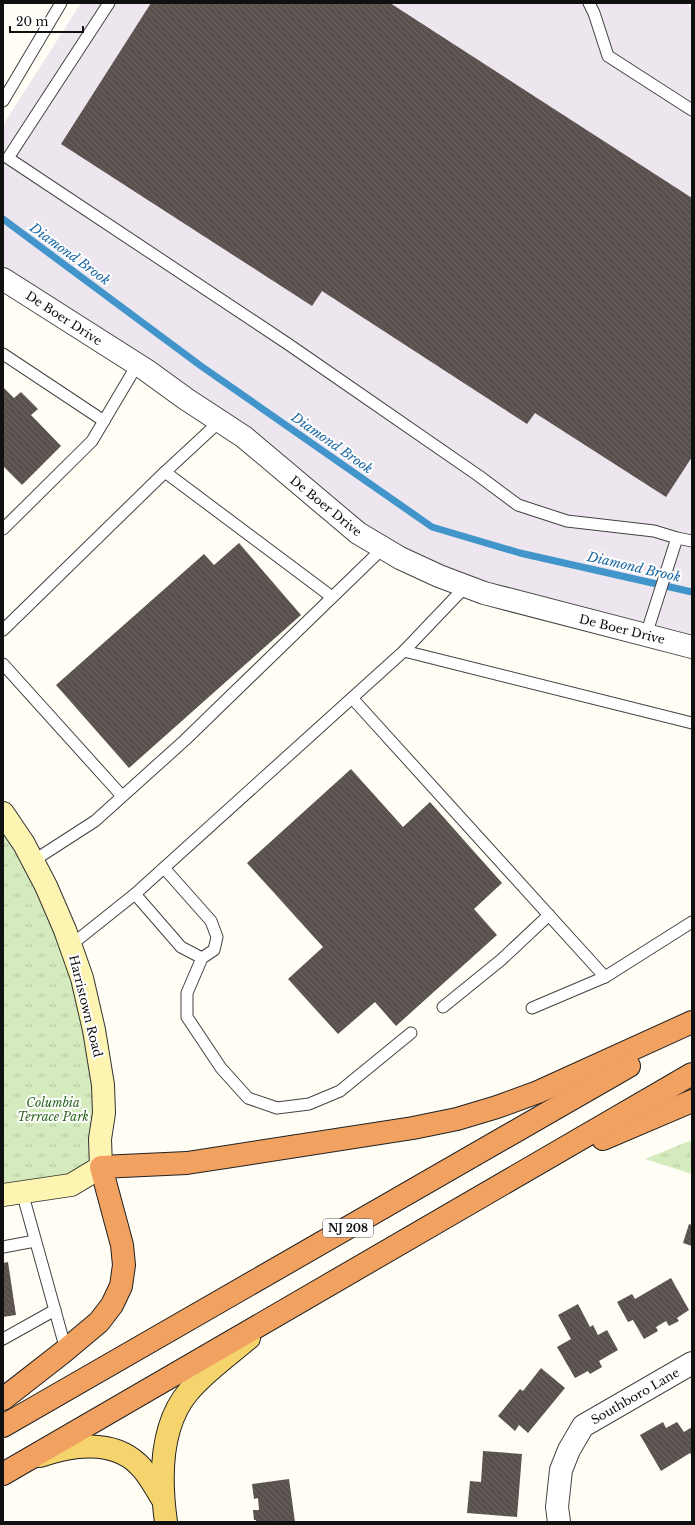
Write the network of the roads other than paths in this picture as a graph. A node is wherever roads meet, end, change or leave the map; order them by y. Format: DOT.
graph roads {
  1 [pos="61,3"];
  2 [pos="109,3"];
  3 [pos="589,3"];
  4 [pos="3,101"];
  5 [pos="692,110"];
  6 [pos="6,162"];
  7 [pos="3,279"];
  8 [pos="3,354"];
  9 [pos="137,365"];
  10 [pos="104,421"];
  11 [pos="219,422"];
  12 [pos="165,472"];
  13 [pos="3,529"];
  14 [pos="677,538"];
  15 [pos="692,541"];
  16 [pos="382,548"];
  17 [pos="466,586"];
  18 [pos="332,597"];
  19 [pos="649,625"];
  20 [pos="3,630"];
  21 [pos="692,647"];
  22 [pos="404,651"];
  23 [pos="3,664"];
  24 [pos="352,698"];
  25 [pos="692,723"];
  26 [pos="122,796"];
  27 [pos="3,813"];
  28 [pos="33,861"];
  29 [pos="164,868"];
  30 [pos="135,894"];
  31 [pos="549,915"];
  32 [pos="692,922"];
  33 [pos="71,946"];
  34 [pos="202,958"];
  35 [pos="605,977"];
  36 [pos="442,1007"];
  37 [pos="532,1008"];
  38 [pos="692,1022"];
  39 [pos="692,1029"];
  40 [pos="411,1034"];
  41 [pos="692,1074"];
  42 [pos="692,1101"];
  43 [pos="102,1167"];
  44 [pos="516,1176"];
  45 [pos="12,1194"];
  46 [pos="35,1241"];
  47 [pos="3,1247"];
  48 [pos="55,1310"];
  49 [pos="270,1319"];
  50 [pos="3,1339"];
  51 [pos="66,1350"];
  52 [pos="692,1363"];
  53 [pos="3,1399"];
  54 [pos="3,1426"];
  55 [pos="22,1463"];
  56 [pos="3,1474"];
  57 [pos="163,1500"];
  58 [pos="166,1522"];
  59 [pos="559,1522"];
  1 -- 4 [label="lane"];
  2 -- 6 [label="lane"];
  3 -- 5 [label="lane"];
  6 -- 14 [label="lane"];
  7 -- 9 [label="street, De Boer Drive"];
  8 -- 10 [label="lane"];
  9 -- 10 [label="lane"];
  9 -- 11 [label="street, De Boer Drive"];
  10 -- 13 [label="lane"];
  11 -- 12 [label="lane"];
  11 -- 16 [label="street, De Boer Drive"];
  12 -- 18 [label="lane"];
  12 -- 20 [label="lane"];
  14 -- 15 [label="lane"];
  14 -- 19 [label="lane"];
  16 -- 17 [label="street, De Boer Drive"];
  16 -- 18 [label="lane"];
  17 -- 19 [label="street, De Boer Drive"];
  17 -- 22 [label="lane"];
  18 -- 26 [label="lane"];
  19 -- 21 [label="street, De Boer Drive"];
  22 -- 24 [label="lane"];
  22 -- 25 [label="lane"];
  23 -- 26 [label="lane"];
  24 -- 29 [label="lane"];
  24 -- 31 [label="lane"];
  26 -- 28 [label="lane"];
  27 -- 28 [label="street, Harristown Road"];
  28 -- 33 [label="street, Harristown Road"];
  29 -- 30 [label="lane"];
  29 -- 34 [label="lane"];
  30 -- 33 [label="lane"];
  30 -- 34 [label="lane"];
  31 -- 35 [label="lane"];
  31 -- 36 [label="lane"];
  32 -- 35 [label="lane"];
  33 -- 43 [label="street, Harristown Road"];
  34 -- 40 [label="lane"];
  35 -- 37 [label="lane"];
  38 -- 43 [label="highway"];
  39 -- 54 [label="highway, NJ 208"];
  41 -- 44 [label="highway"];
  42 -- 44 [label="highway"];
  43 -- 45 [label="street"];
  43 -- 51 [label="highway"];
  44 -- 49 [label="highway"];
  45 -- 46 [label="lane"];
  46 -- 47 [label="lane"];
  46 -- 48 [label="lane"];
  48 -- 50 [label="lane"];
  48 -- 51 [label="lane"];
  49 -- 55 [label="highway"];
  49 -- 57 [label="main road"];
  51 -- 53 [label="highway"];
  52 -- 59 [label="street, Southboro Lane"];
  55 -- 56 [label="highway"];
  55 -- 57 [label="main road"];
  57 -- 58 [label="main road"];
}
